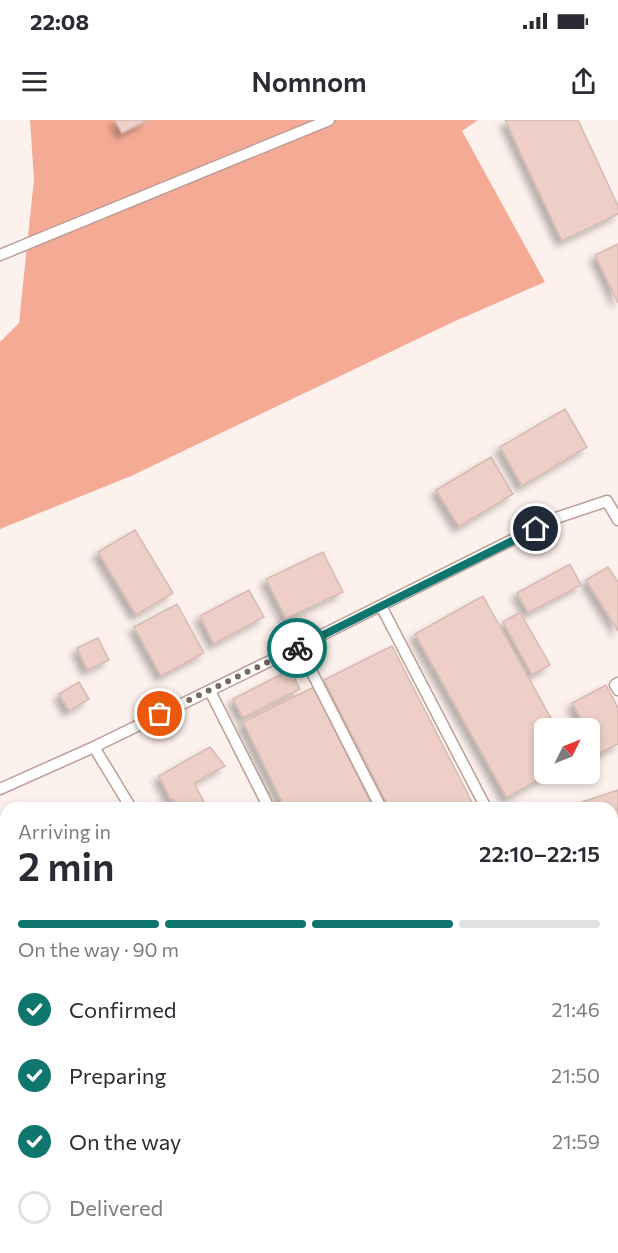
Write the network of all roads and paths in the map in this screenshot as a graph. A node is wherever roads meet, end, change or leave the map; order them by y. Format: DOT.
graph roads {
  1 [pos="329,120"];
  2 [pos="0,255"];
  3 [pos="618,520"];
  4 [pos="381,606"];
  5 [pos="299,647"];
  6 [pos="618,684"];
  7 [pos="618,690"];
  8 [pos="210,691"];
  9 [pos="94,747"];
  10 [pos="0,789"];
  11 [pos="128,802"];
  12 [pos="266,802"];
  13 [pos="378,802"];
  14 [pos="483,802"];
  1 -- 2 [label="lane"];
  3 -- 4 [label="lane"];
  4 -- 5 [label="lane"];
  4 -- 14 [label="lane"];
  5 -- 8 [label="lane"];
  5 -- 13 [label="lane"];
  6 -- 7 [label="lane"];
  8 -- 9 [label="lane"];
  8 -- 12 [label="lane"];
  9 -- 10 [label="lane"];
  9 -- 11 [label="lane"];
}
